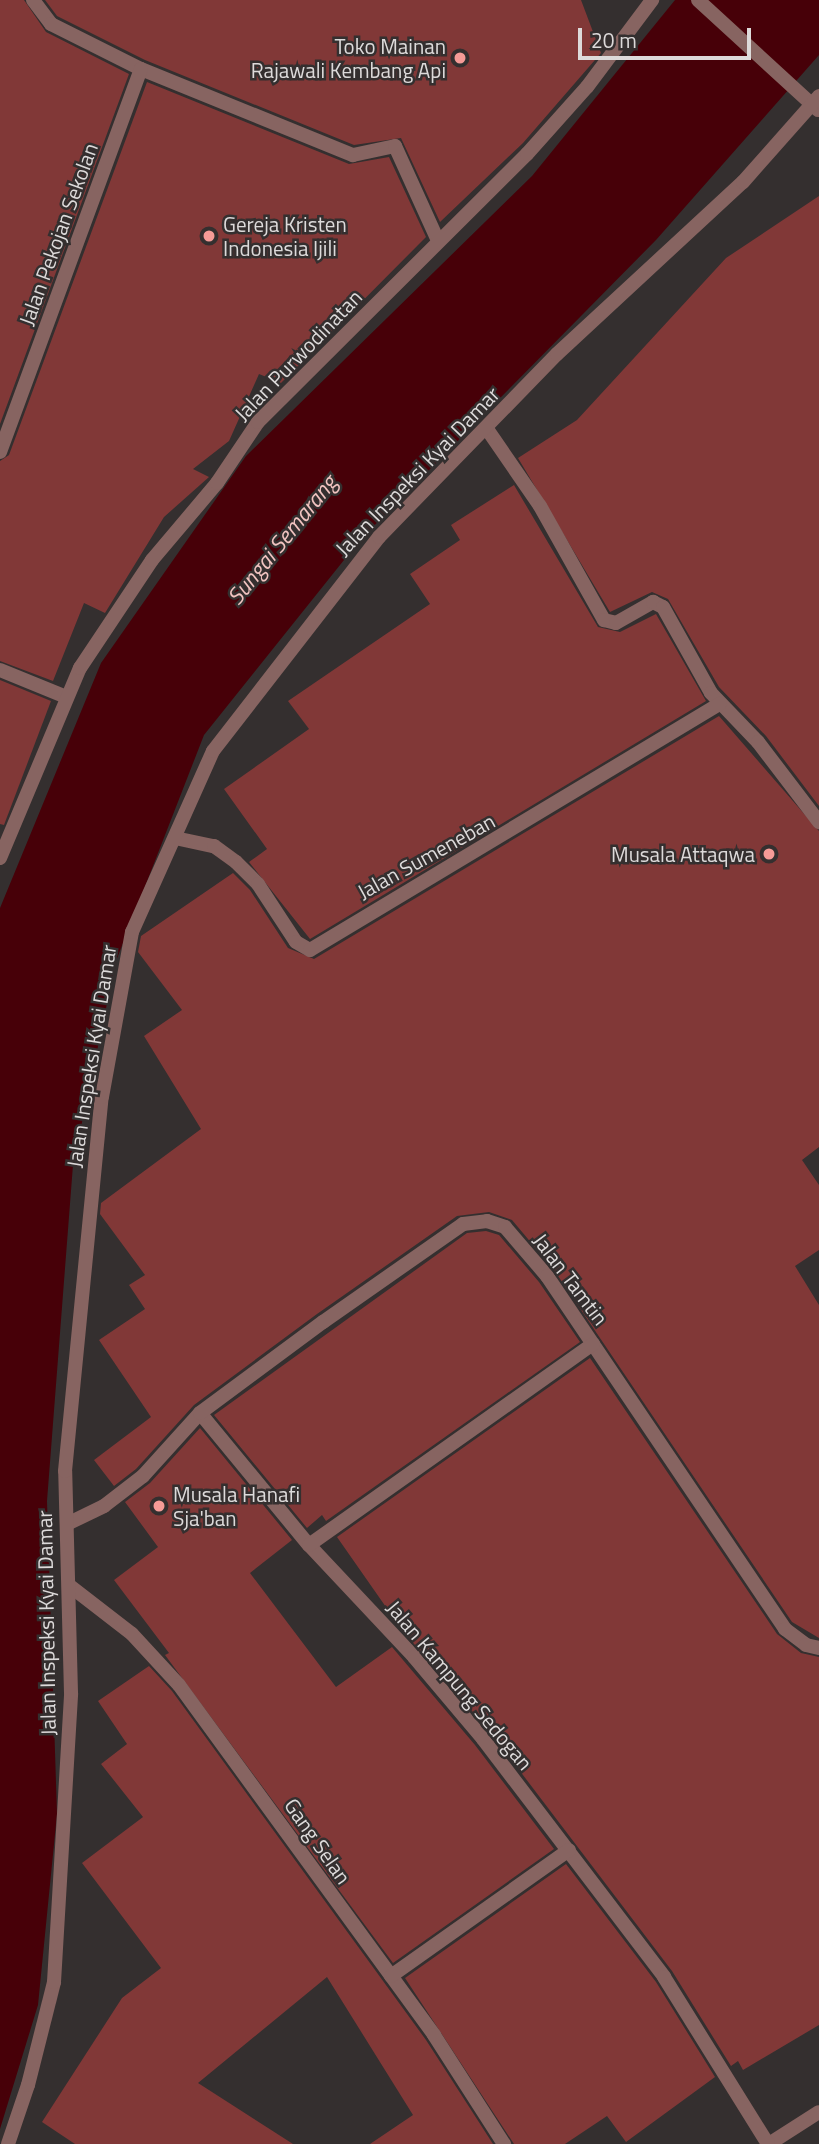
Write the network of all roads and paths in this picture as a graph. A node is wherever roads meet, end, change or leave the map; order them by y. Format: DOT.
graph roads {
  1 [pos="33,0"];
  2 [pos="652,0"];
  3 [pos="698,0"];
  4 [pos="141,69"];
  5 [pos="814,101"];
  6 [pos="438,241"];
  7 [pos="487,429"];
  8 [pos="0,452"];
  9 [pos="0,670"];
  10 [pos="66,697"];
  11 [pos="720,704"];
  12 [pos="819,822"];
  13 [pos="175,838"];
  14 [pos="0,858"];
  15 [pos="593,1344"];
  16 [pos="200,1413"];
  17 [pos="67,1524"];
  18 [pos="309,1545"];
  19 [pos="70,1586"];
  20 [pos="819,1648"];
  21 [pos="569,1850"];
  22 [pos="391,1976"];
  23 [pos="819,2112"];
  24 [pos="8,2144"];
  25 [pos="504,2144"];
  26 [pos="768,2144"];
  1 -- 4 [label="street"];
  2 -- 6 [label="street, Jalan Purwodinatan"];
  3 -- 5 [label="street"];
  4 -- 6 [label="street"];
  4 -- 8 [label="street, Jalan Pekojan Sekolan"];
  5 -- 7 [label="street, Jalan Inspeksi Kyai Damar"];
  6 -- 10 [label="street, Jalan Purwodinatan"];
  7 -- 11 [label="street"];
  7 -- 13 [label="street, Jalan Inspeksi Kyai Damar"];
  9 -- 10 [label="street"];
  10 -- 14 [label="street, Jalan Purwodinatan"];
  11 -- 12 [label="street"];
  11 -- 13 [label="street, Jalan Sumeneban"];
  13 -- 17 [label="street, Jalan Inspeksi Kyai Damar"];
  15 -- 16 [label="street, Jalan Tamtin"];
  15 -- 18 [label="street"];
  15 -- 20 [label="street, Jalan Tamtin"];
  16 -- 17 [label="street"];
  16 -- 18 [label="street, Jalan Kampung Sedogan"];
  17 -- 19 [label="street, Jalan Inspeksi Kyai Damar"];
  18 -- 21 [label="street, Jalan Kampung Sedogan"];
  19 -- 22 [label="street, Gang Selan"];
  19 -- 24 [label="street, Jalan Inspeksi Kyai Damar"];
  21 -- 22 [label="street"];
  21 -- 26 [label="street, Jalan Kampung Sedogan"];
  22 -- 25 [label="street, Gang Selan"];
  23 -- 26 [label="street"];
}
